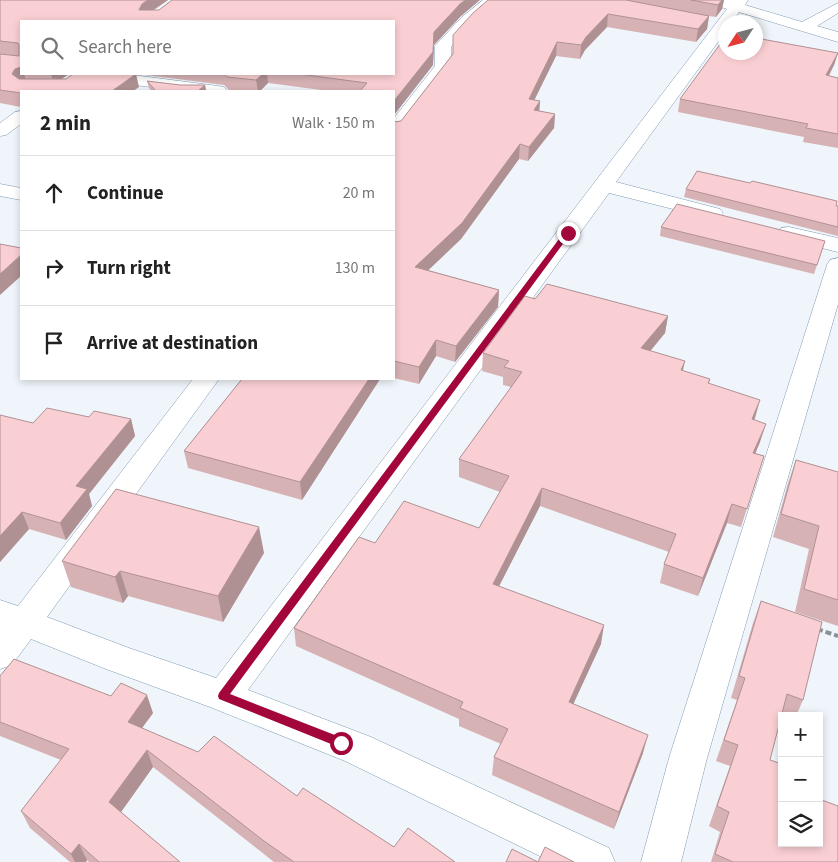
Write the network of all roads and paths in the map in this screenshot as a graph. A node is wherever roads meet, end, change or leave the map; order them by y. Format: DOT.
graph roads {
  1 [pos="492,0"];
  2 [pos="838,7"];
  3 [pos="723,11"];
  4 [pos="804,27"];
  5 [pos="838,37"];
  6 [pos="81,76"];
  7 [pos="209,90"];
  8 [pos="20,117"];
  9 [pos="397,121"];
  10 [pos="0,131"];
  11 [pos="603,185"];
  12 [pos="0,190"];
  13 [pos="20,194"];
  14 [pos="735,219"];
  15 [pos="772,228"];
  16 [pos="838,245"];
  17 [pos="838,266"];
  18 [pos="205,380"];
  19 [pos="12,618"];
  20 [pos="810,626"];
  21 [pos="838,636"];
  22 [pos="0,655"];
  23 [pos="223,696"];
  24 [pos="595,862"];
  25 [pos="660,862"];
  1 -- 9 [label="street"];
  2 -- 4 [label="street"];
  3 -- 4 [label="street"];
  3 -- 11 [label="street"];
  4 -- 5 [label="street"];
  6 -- 7 [label="street"];
  8 -- 10 [label="street"];
  11 -- 14 [label="street"];
  11 -- 23 [label="street"];
  12 -- 13 [label="street"];
  15 -- 16 [label="street"];
  17 -- 25 [label="street"];
  18 -- 19 [label="street"];
  19 -- 22 [label="street"];
  19 -- 23 [label="street"];
  20 -- 21 [label="path"];
  23 -- 24 [label="street"];
}
